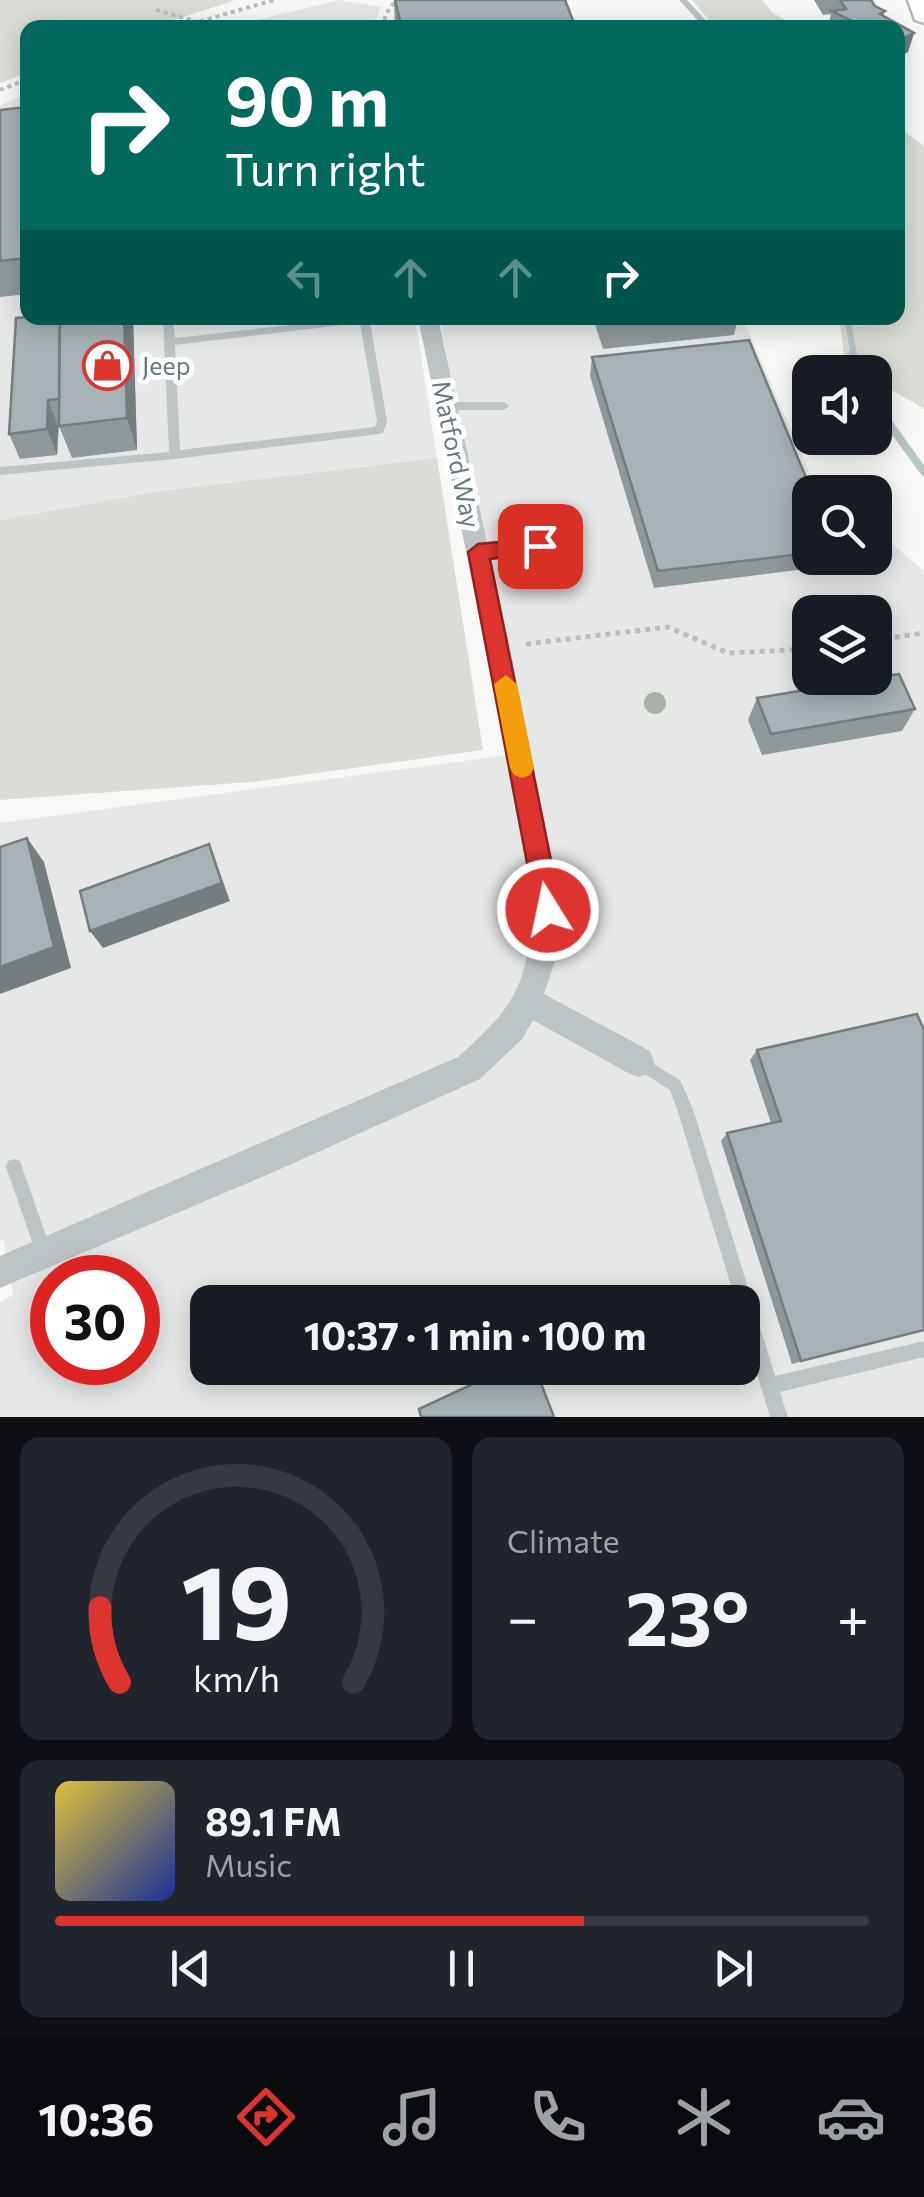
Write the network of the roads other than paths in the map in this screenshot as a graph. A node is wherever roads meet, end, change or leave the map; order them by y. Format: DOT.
graph roads {
  1 [pos="922,1"];
  2 [pos="924,15"];
  3 [pos="169,325"];
  4 [pos="307,325"];
  5 [pos="365,325"];
  6 [pos="430,325"];
  7 [pos="170,342"];
  8 [pos="447,406"];
  9 [pos="504,406"];
  10 [pos="175,455"];
  11 [pos="0,471"];
  12 [pos="540,546"];
  13 [pos="478,552"];
  14 [pos="527,1002"];
  15 [pos="639,1062"];
  16 [pos="14,1167"];
  17 [pos="44,1252"];
  18 [pos="0,1272"];
  19 [pos="924,1349"];
  20 [pos="770,1386"];
  21 [pos="779,1417"];
  1 -- 2 [label="main road"];
  3 -- 7 [label="lane"];
  4 -- 7 [label="lane"];
  5 -- 10 [label="lane"];
  6 -- 8 [label="street, Matford Way"];
  7 -- 10 [label="lane"];
  8 -- 9 [label="lane"];
  8 -- 13 [label="street, Matford Way"];
  10 -- 11 [label="lane"];
  12 -- 13 [label="lane"];
  13 -- 14 [label="street, Matford Way"];
  14 -- 15 [label="street"];
  14 -- 17 [label="street, Matford Way"];
  15 -- 20 [label="lane"];
  16 -- 17 [label="lane"];
  17 -- 18 [label="street, Matford Way"];
  19 -- 20 [label="lane"];
  20 -- 21 [label="lane"];
}
